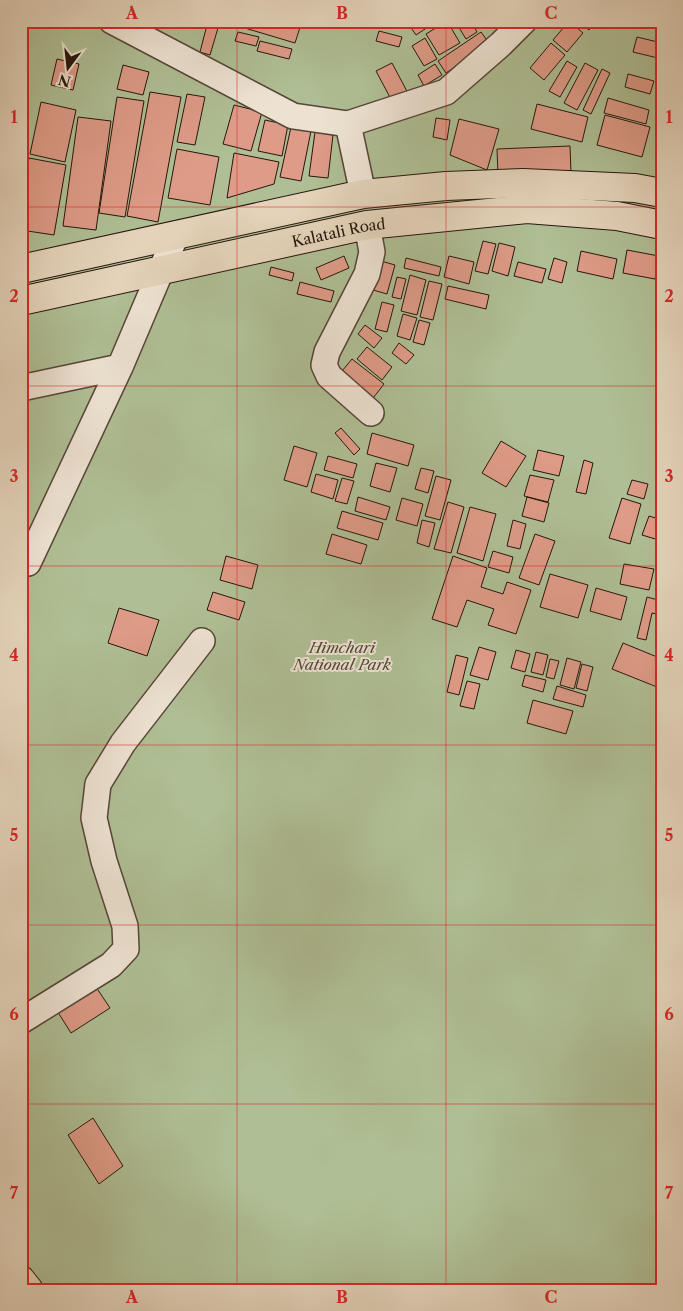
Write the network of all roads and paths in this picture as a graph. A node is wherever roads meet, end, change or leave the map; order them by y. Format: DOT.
graph roads {
  1 [pos="112,21"];
  2 [pos="524,21"];
  3 [pos="348,124"];
  4 [pos="662,193"];
  5 [pos="363,194"];
  6 [pos="367,225"];
  7 [pos="662,225"];
  8 [pos="176,235"];
  9 [pos="21,268"];
  10 [pos="161,271"];
  11 [pos="21,301"];
  12 [pos="120,367"];
  13 [pos="21,388"];
  14 [pos="372,413"];
  15 [pos="28,563"];
  16 [pos="202,641"];
  17 [pos="21,1021"];
  18 [pos="21,1280"];
  19 [pos="29,1290"];
  1 -- 3 [label="street"];
  2 -- 3 [label="street"];
  3 -- 5 [label="street"];
  4 -- 5 [label="main road"];
  5 -- 8 [label="main road"];
  6 -- 7 [label="main road, Kalatali Road"];
  6 -- 10 [label="main road, Kalatali Road"];
  6 -- 14 [label="street"];
  8 -- 9 [label="main road"];
  8 -- 10 [label="street"];
  10 -- 11 [label="main road, Kalatali Road"];
  10 -- 12 [label="street"];
  12 -- 13 [label="street"];
  12 -- 15 [label="street"];
  16 -- 17 [label="street"];
  18 -- 19 [label="main road"];
}
